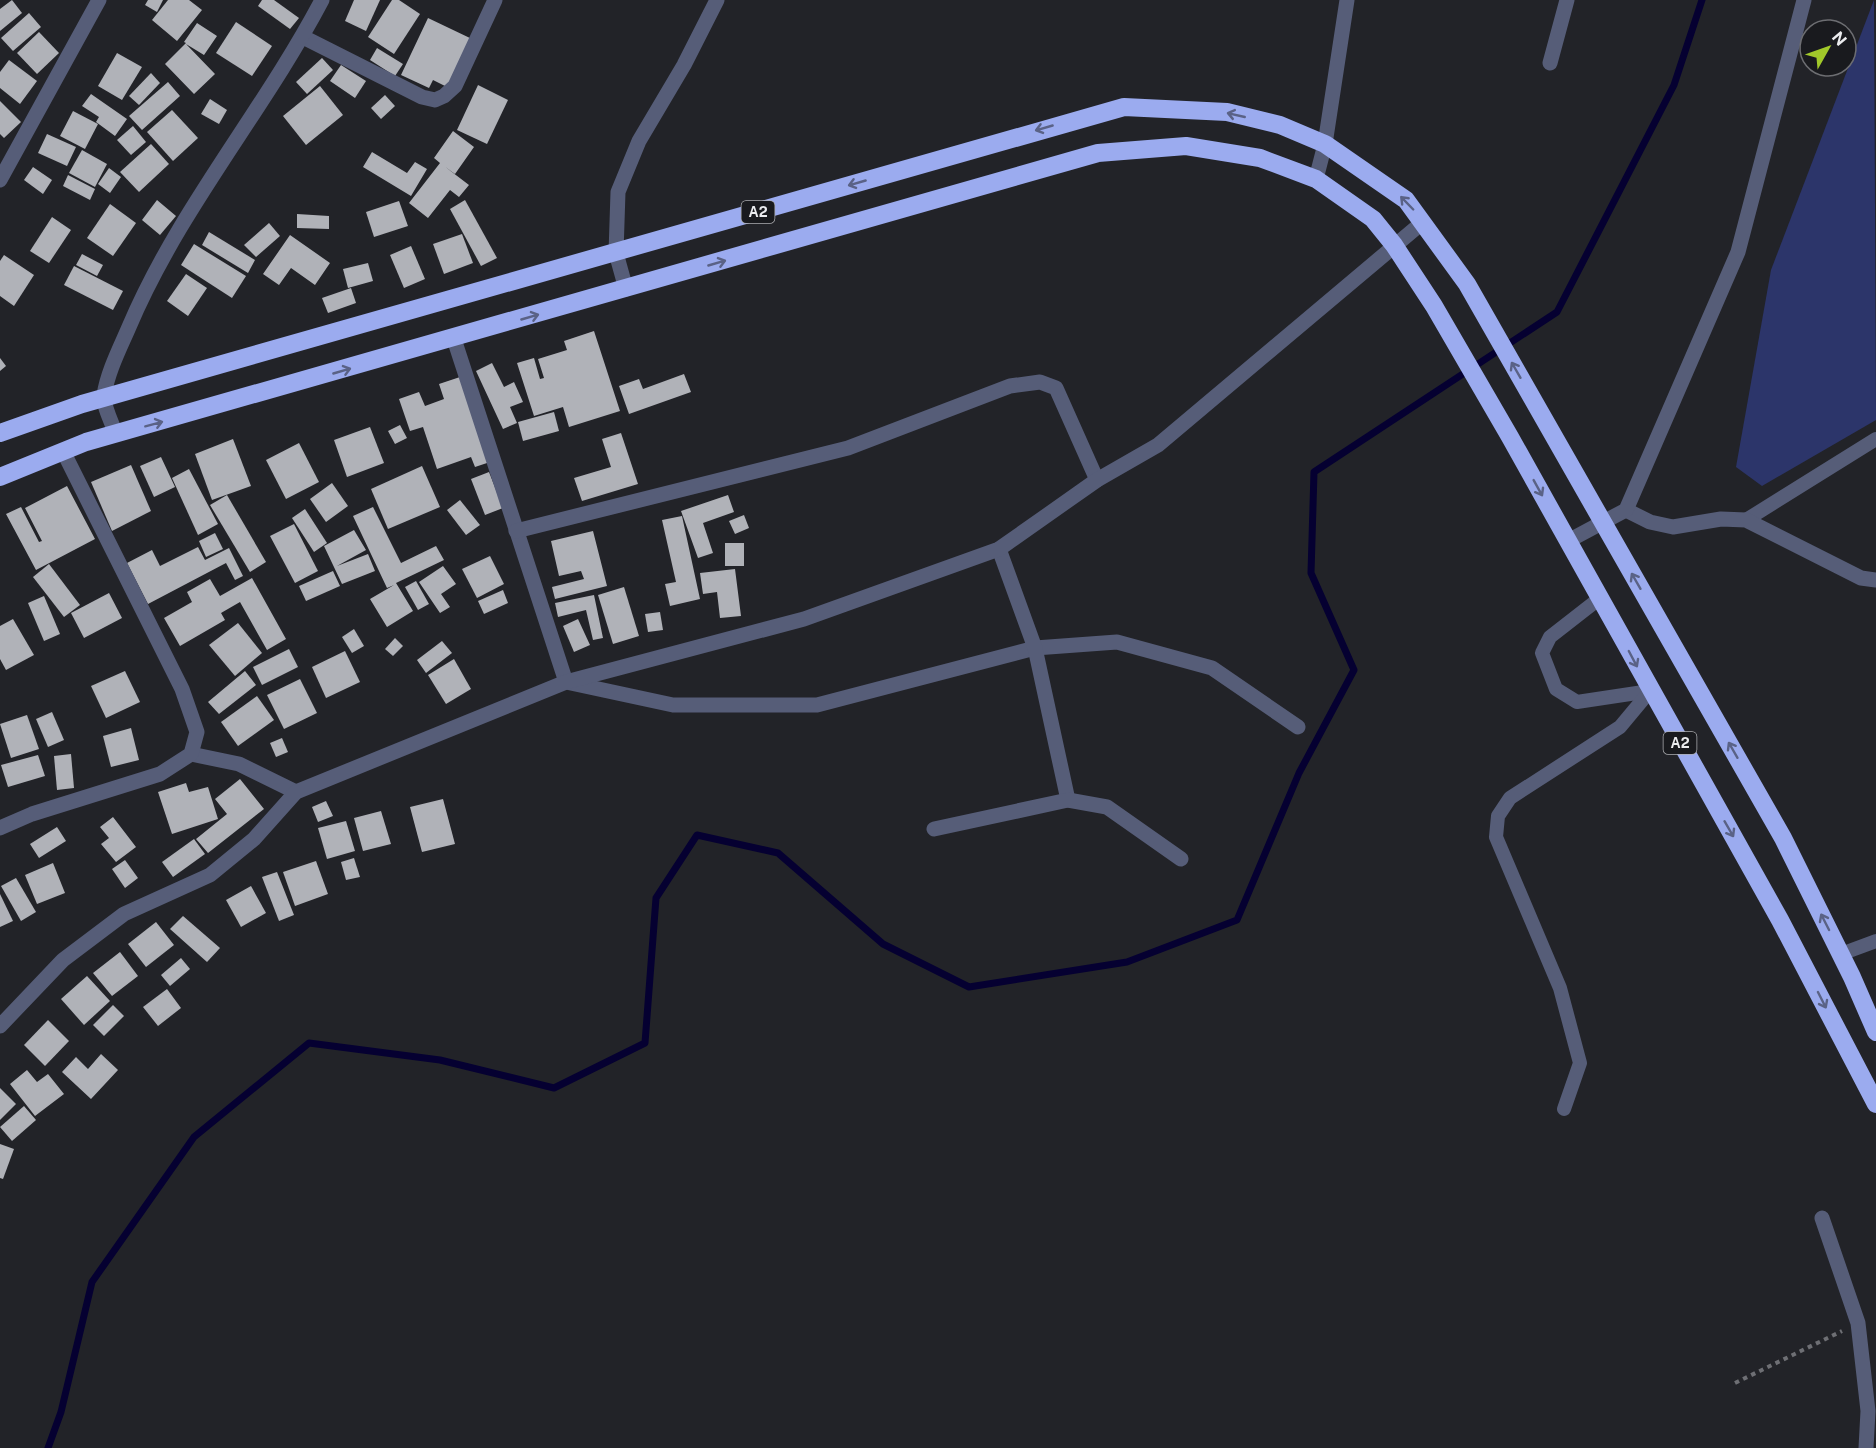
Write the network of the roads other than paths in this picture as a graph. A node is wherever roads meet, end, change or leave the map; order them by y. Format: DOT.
graph roads {
  1 [pos="99,0"];
  2 [pos="322,0"];
  3 [pos="495,0"];
  4 [pos="717,0"];
  5 [pos="1347,0"];
  6 [pos="1567,0"];
  7 [pos="1804,0"];
  8 [pos="303,37"];
  9 [pos="1550,63"];
  10 [pos="1325,144"];
  11 [pos="1317,179"];
  12 [pos="0,180"];
  13 [pos="1424,222"];
  14 [pos="1394,245"];
  15 [pos="616,253"];
  16 [pos="626,290"];
  17 [pos="453,339"];
  18 [pos="104,398"];
  19 [pos="0,433"];
  20 [pos="116,434"];
  21 [pos="1876,439"];
  22 [pos="63,451"];
  23 [pos="0,477"];
  24 [pos="1097,480"];
  25 [pos="1626,510"];
  26 [pos="1746,520"];
  27 [pos="1604,524"];
  28 [pos="516,531"];
  29 [pos="1568,541"];
  30 [pos="999,549"];
  31 [pos="1876,580"];
  32 [pos="1600,598"];
  33 [pos="1035,648"];
  34 [pos="566,682"];
  35 [pos="1650,691"];
  36 [pos="1299,727"];
  37 [pos="191,754"];
  38 [pos="296,792"];
  39 [pos="1068,800"];
  40 [pos="0,828"];
  41 [pos="934,829"];
  42 [pos="1180,859"];
  43 [pos="1876,941"];
  44 [pos="1841,954"];
  45 [pos="0,1026"];
  46 [pos="1876,1032"];
  47 [pos="1876,1104"];
  48 [pos="1564,1110"];
  49 [pos="1822,1218"];
  50 [pos="1872,1410"];
  51 [pos="1866,1448"];
  1 -- 12 [label="street"];
  2 -- 8 [label="street"];
  3 -- 8 [label="street"];
  4 -- 15 [label="street"];
  5 -- 10 [label="street"];
  6 -- 9 [label="street"];
  7 -- 25 [label="street"];
  8 -- 18 [label="street"];
  10 -- 11 [label="street"];
  13 -- 10 [label="highway, A2, one-way"];
  10 -- 15 [label="highway, A2, one-way"];
  11 -- 14 [label="highway, A2"];
  16 -- 11 [label="highway, A2, one-way"];
  13 -- 14 [label="street"];
  27 -- 13 [label="highway, A2, one-way"];
  14 -- 24 [label="street"];
  14 -- 29 [label="highway, A2, one-way"];
  15 -- 16 [label="street"];
  15 -- 18 [label="highway, A2"];
  17 -- 16 [label="highway, A2, one-way"];
  20 -- 17 [label="highway, A2, one-way"];
  17 -- 28 [label="street"];
  18 -- 19 [label="highway, A2"];
  18 -- 20 [label="street"];
  20 -- 22 [label="highway, A2"];
  21 -- 26 [label="lane"];
  22 -- 23 [label="highway, A2"];
  22 -- 37 [label="street"];
  24 -- 28 [label="street"];
  24 -- 30 [label="street"];
  25 -- 26 [label="street"];
  25 -- 27 [label="street"];
  26 -- 31 [label="street"];
  27 -- 29 [label="street"];
  44 -- 27 [label="highway, A2, one-way"];
  28 -- 34 [label="street"];
  29 -- 32 [label="highway, A2"];
  30 -- 33 [label="street"];
  30 -- 34 [label="street"];
  32 -- 35 [label="highway, A2, one-way"];
  32 -- 35 [label="lane"];
  33 -- 34 [label="street"];
  33 -- 36 [label="street"];
  33 -- 39 [label="street"];
  34 -- 38 [label="street"];
  35 -- 47 [label="highway, A2, one-way"];
  35 -- 48 [label="lane"];
  37 -- 38 [label="street"];
  37 -- 40 [label="street"];
  38 -- 45 [label="street"];
  39 -- 41 [label="street"];
  39 -- 42 [label="street"];
  43 -- 44 [label="lane"];
  44 -- 46 [label="highway, A2"];
  49 -- 50 [label="street"];
  50 -- 51 [label="street"];
}
